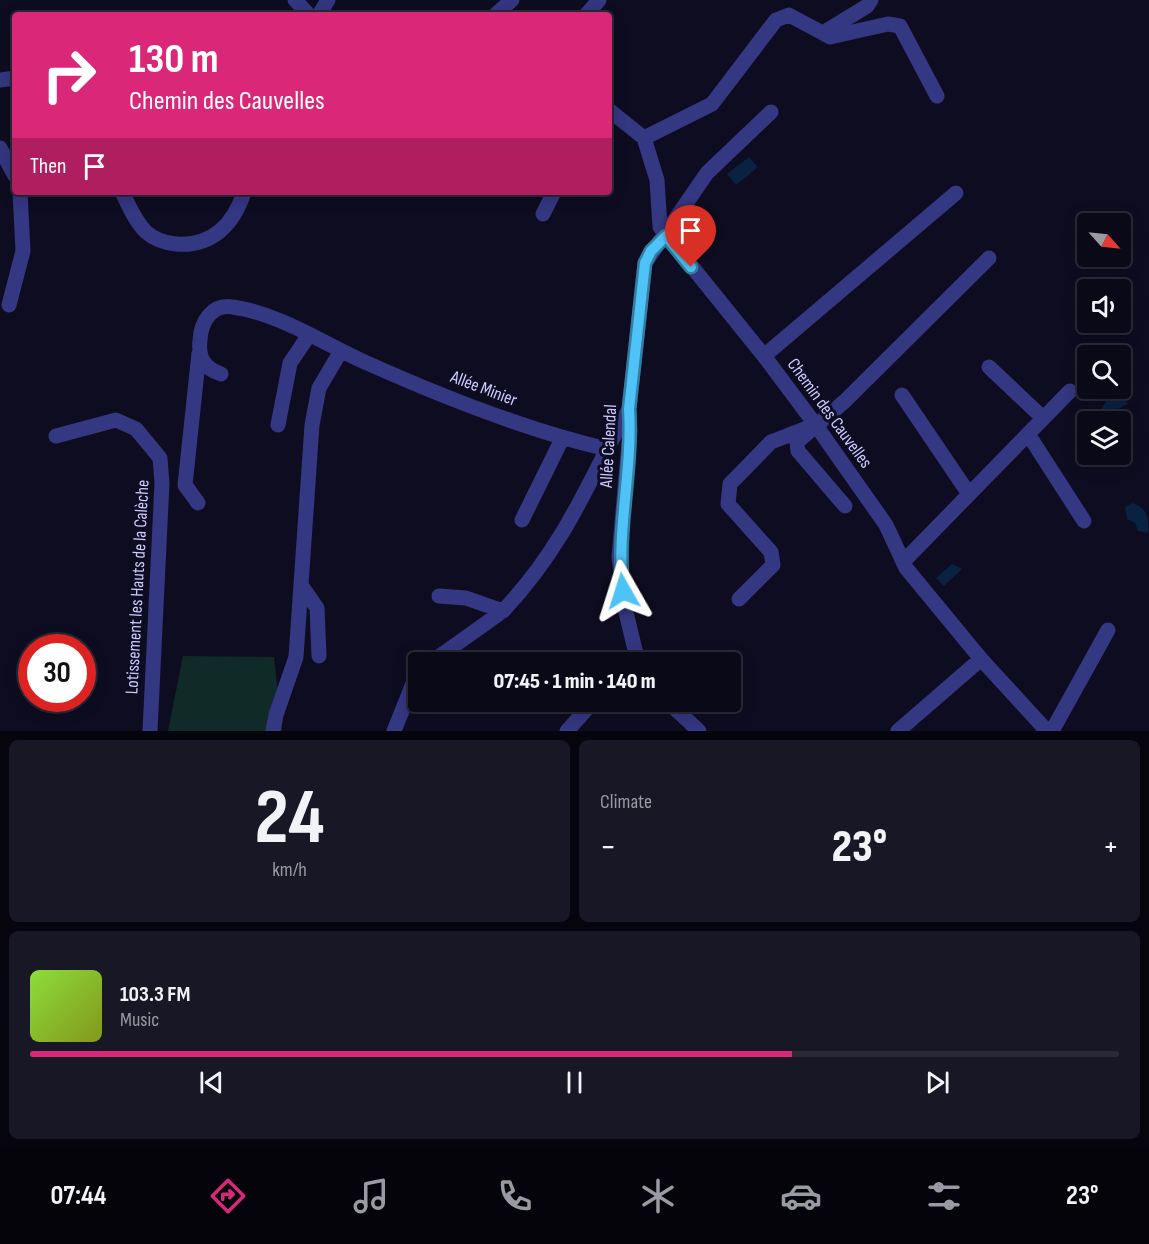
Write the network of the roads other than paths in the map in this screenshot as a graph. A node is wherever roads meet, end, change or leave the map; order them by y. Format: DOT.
graph roads {
  1 [pos="295,0"];
  2 [pos="599,0"];
  3 [pos="871,0"];
  4 [pos="306,12"];
  5 [pos="589,12"];
  6 [pos="824,33"];
  7 [pos="937,96"];
  8 [pos="771,111"];
  9 [pos="612,112"];
  10 [pos="644,138"];
  11 [pos="0,148"];
  12 [pos="12,170"];
  13 [pos="956,193"];
  14 [pos="20,195"];
  15 [pos="123,195"];
  16 [pos="243,195"];
  17 [pos="552,195"];
  18 [pos="543,214"];
  19 [pos="666,236"];
  20 [pos="989,258"];
  21 [pos="9,305"];
  22 [pos="309,335"];
  23 [pos="341,351"];
  24 [pos="199,353"];
  25 [pos="764,356"];
  26 [pos="990,367"];
  27 [pos="221,374"];
  28 [pos="1070,391"];
  29 [pos="902,395"];
  30 [pos="629,409"];
  31 [pos="1043,418"];
  32 [pos="815,424"];
  33 [pos="278,425"];
  34 [pos="1028,434"];
  35 [pos="56,436"];
  36 [pos="562,439"];
  37 [pos="607,449"];
  38 [pos="969,494"];
  39 [pos="198,503"];
  40 [pos="845,506"];
  41 [pos="522,520"];
  42 [pos="1084,521"];
  43 [pos="903,562"];
  44 [pos="301,585"];
  45 [pos="439,596"];
  46 [pos="740,598"];
  47 [pos="503,611"];
  48 [pos="1108,630"];
  49 [pos="445,652"];
  50 [pos="633,652"];
  51 [pos="319,656"];
  52 [pos="981,659"];
  53 [pos="408,696"];
  54 [pos="584,712"];
  55 [pos="679,712"];
  56 [pos="150,731"];
  57 [pos="273,731"];
  58 [pos="394,731"];
  59 [pos="567,731"];
  60 [pos="699,731"];
  61 [pos="898,731"];
  62 [pos="1049,731"];
  1 -- 4 [label="street"];
  2 -- 5 [label="street"];
  3 -- 6 [label="street"];
  6 -- 7 [label="street"];
  6 -- 10 [label="street"];
  8 -- 19 [label="street, Allée Calendal"];
  9 -- 10 [label="street"];
  10 -- 19 [label="street, Chemin des Cauvelles"];
  11 -- 12 [label="street"];
  13 -- 25 [label="street"];
  14 -- 21 [label="street"];
  15 -- 16 [label="street"];
  17 -- 18 [label="street"];
  19 -- 25 [label="street, Chemin des Cauvelles"];
  19 -- 30 [label="street, Allée Calendal"];
  20 -- 32 [label="street"];
  22 -- 23 [label="street, Allée Minier"];
  22 -- 24 [label="street, Allée Minier"];
  22 -- 33 [label="street"];
  23 -- 36 [label="street, Allée Minier"];
  23 -- 44 [label="street"];
  24 -- 27 [label="street"];
  24 -- 39 [label="street, Allée Minier"];
  25 -- 32 [label="street, Chemin des Cauvelles"];
  26 -- 31 [label="street"];
  28 -- 31 [label="street"];
  29 -- 38 [label="street"];
  30 -- 37 [label="street"];
  30 -- 50 [label="street, Allée Calendal"];
  31 -- 34 [label="street"];
  32 -- 40 [label="street"];
  32 -- 43 [label="street, Chemin des Cauvelles"];
  32 -- 46 [label="street"];
  34 -- 38 [label="street"];
  34 -- 42 [label="street"];
  35 -- 56 [label="street, Lotissement les Hauts de la Calèche"];
  36 -- 37 [label="street, Allée Minier"];
  36 -- 41 [label="street"];
  37 -- 47 [label="street"];
  38 -- 43 [label="street"];
  43 -- 52 [label="street, Chemin des Cauvelles"];
  44 -- 51 [label="street"];
  44 -- 57 [label="street"];
  45 -- 47 [label="street"];
  47 -- 49 [label="street"];
  48 -- 62 [label="street"];
  52 -- 61 [label="street"];
  52 -- 62 [label="street, Chemin des Cauvelles"];
  53 -- 58 [label="street"];
  54 -- 59 [label="street"];
  55 -- 60 [label="street"];
}
